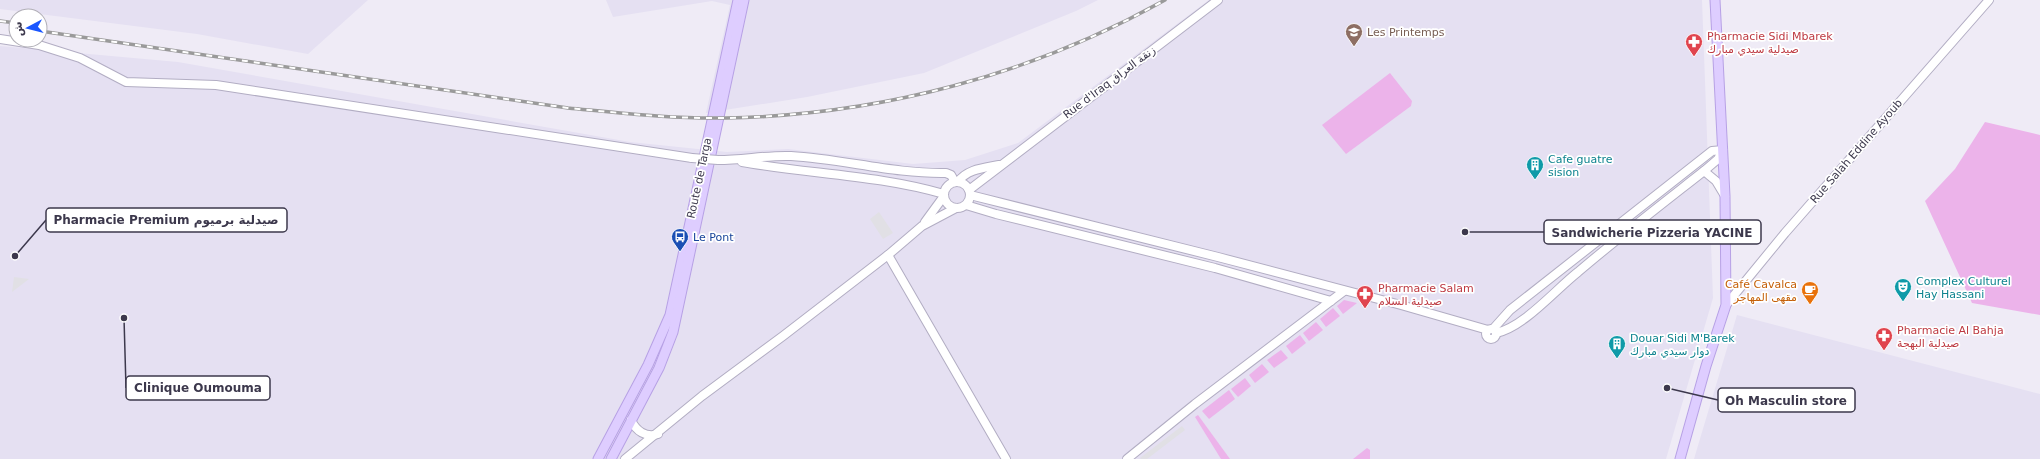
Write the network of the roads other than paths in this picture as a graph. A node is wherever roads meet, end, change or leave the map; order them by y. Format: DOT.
graph roads {
  1 [pos="738,0"];
  2 [pos="744,0"];
  3 [pos="1218,0"];
  4 [pos="1715,0"];
  5 [pos="1989,0"];
  6 [pos="0,39"];
  7 [pos="1723,150"];
  8 [pos="731,160"];
  9 [pos="1001,164"];
  10 [pos="971,171"];
  11 [pos="1704,172"];
  12 [pos="946,173"];
  13 [pos="985,178"];
  14 [pos="956,182"];
  15 [pos="928,190"];
  16 [pos="970,193"];
  17 [pos="944,195"];
  18 [pos="1725,196"];
  19 [pos="985,198"];
  20 [pos="966,205"];
  21 [pos="956,208"];
  22 [pos="933,210"];
  23 [pos="922,226"];
  24 [pos="888,255"];
  25 [pos="1344,291"];
  26 [pos="1331,301"];
  27 [pos="1726,305"];
  28 [pos="1492,331"];
  29 [pos="632,420"];
  30 [pos="658,434"];
  31 [pos="598,459"];
  32 [pos="611,459"];
  33 [pos="625,459"];
  34 [pos="1006,459"];
  35 [pos="1127,459"];
  36 [pos="1680,459"];
  1 -- 31 [label="main road, Route de Targa"];
  2 -- 29 [label="main road, Route de Targa"];
  3 -- 9 [label="street, Rue d'Iraq زنقة العراق"];
  4 -- 7 [label="main road"];
  5 -- 27 [label="street, Rue Salah Eddine Ayoub"];
  6 -- 8 [label="street, bridge"];
  7 -- 11 [label="street"];
  7 -- 18 [label="main road"];
  7 -- 28 [label="street"];
  8 -- 12 [label="street"];
  8 -- 15 [label="street"];
  9 -- 10 [label="street, Rue d'Iraq زنقة العراق"];
  9 -- 13 [label="street, Rue d'Iraq زنقة العراق"];
  10 -- 12 [label="street"];
  10 -- 14 [label="street, Rue d'Iraq زنقة العراق"];
  11 -- 18 [label="street"];
  11 -- 28 [label="street"];
  12 -- 14 [label="street"];
  13 -- 16 [label="street, Rue d'Iraq زنقة العراق"];
  13 -- 19 [label="street"];
  14 -- 16 [label="street"];
  14 -- 17 [label="street"];
  15 -- 17 [label="street"];
  15 -- 22 [label="street"];
  16 -- 19 [label="street"];
  16 -- 20 [label="street"];
  17 -- 21 [label="street"];
  17 -- 22 [label="street"];
  18 -- 27 [label="main road"];
  19 -- 25 [label="street"];
  20 -- 21 [label="street"];
  20 -- 26 [label="street"];
  21 -- 23 [label="street"];
  22 -- 23 [label="street"];
  23 -- 24 [label="street"];
  24 -- 30 [label="street"];
  24 -- 34 [label="street"];
  25 -- 26 [label="street"];
  25 -- 28 [label="street"];
  26 -- 35 [label="street"];
  27 -- 36 [label="main road"];
  29 -- 30 [label="street"];
  29 -- 32 [label="main road, Route de Targa"];
  30 -- 33 [label="street"];
}
